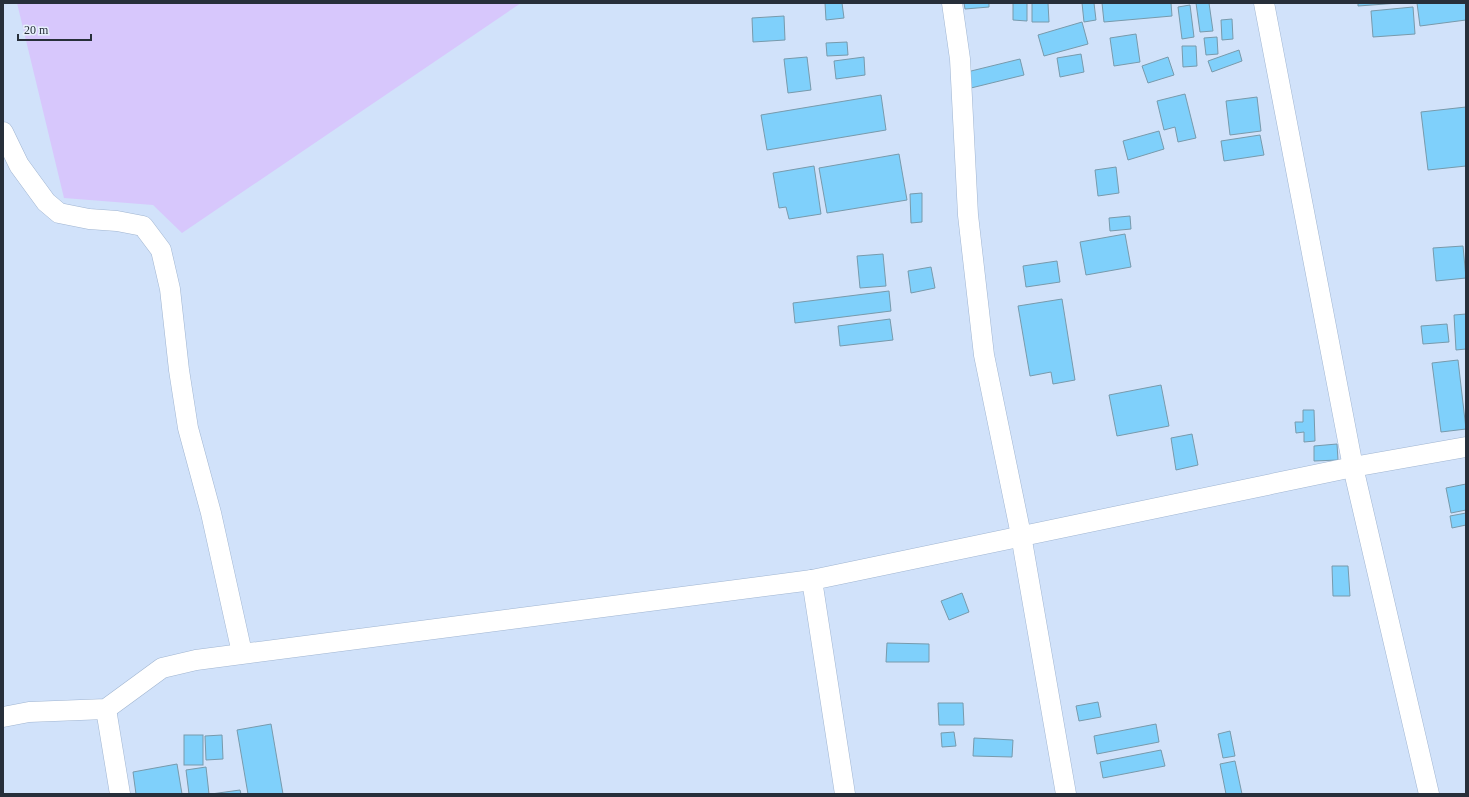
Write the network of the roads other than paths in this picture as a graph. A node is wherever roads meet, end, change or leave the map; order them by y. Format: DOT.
graph roads {
  1 [pos="952,3"];
  2 [pos="1264,3"];
  3 [pos="3,132"];
  4 [pos="1466,448"];
  5 [pos="1353,468"];
  6 [pos="1021,535"];
  7 [pos="812,580"];
  8 [pos="242,653"];
  9 [pos="106,709"];
  10 [pos="3,717"];
  11 [pos="120,794"];
  12 [pos="845,794"];
  13 [pos="1066,794"];
  14 [pos="1429,794"];
  1 -- 6 [label="street"];
  2 -- 5 [label="street"];
  3 -- 8 [label="street"];
  4 -- 5 [label="street"];
  5 -- 6 [label="street"];
  5 -- 14 [label="street"];
  6 -- 7 [label="street"];
  6 -- 13 [label="street"];
  7 -- 8 [label="street"];
  7 -- 12 [label="street"];
  8 -- 9 [label="street"];
  9 -- 10 [label="street"];
  9 -- 11 [label="street"];
}
